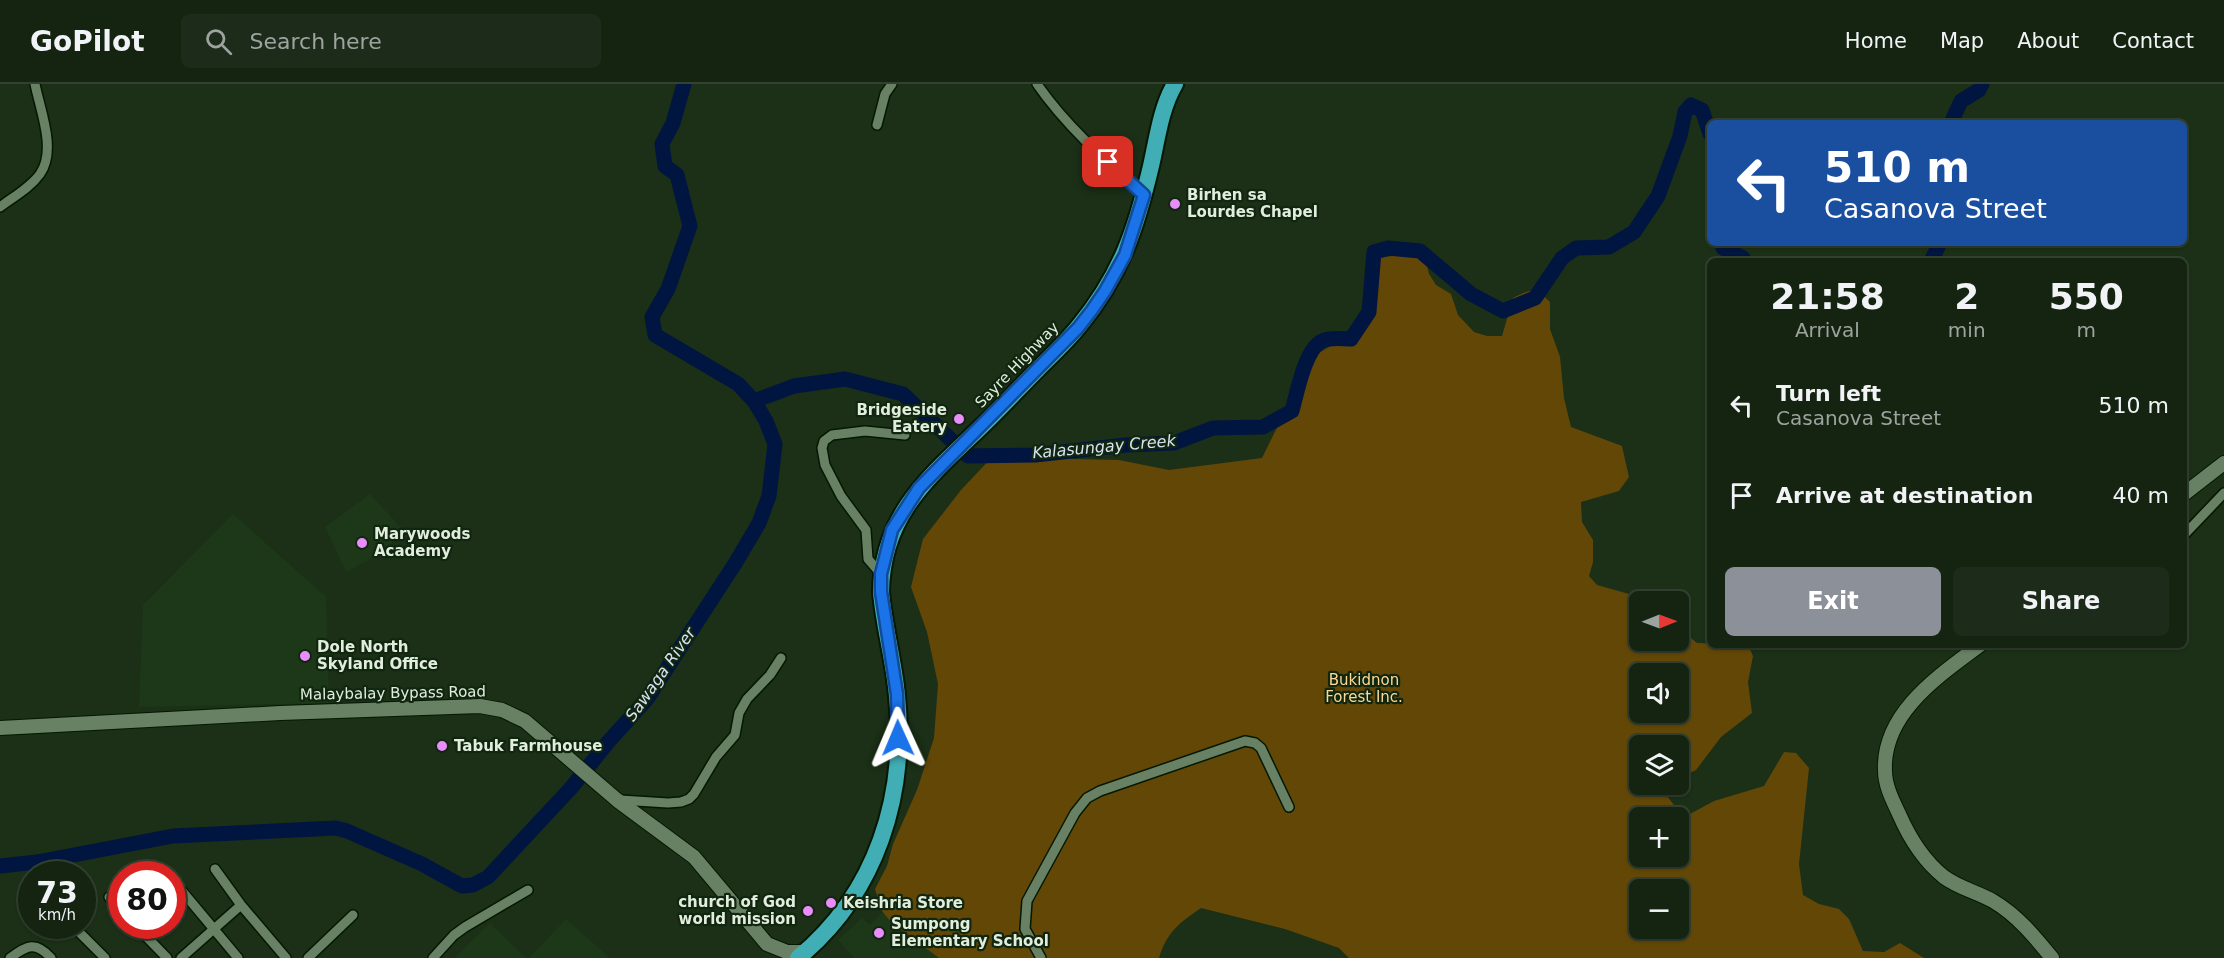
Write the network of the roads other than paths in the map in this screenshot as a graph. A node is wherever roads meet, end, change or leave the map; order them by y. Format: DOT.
graph roads {
  1 [pos="35,84"];
  2 [pos="892,84"];
  3 [pos="1036,84"];
  4 [pos="1175,84"];
  5 [pos="877,125"];
  6 [pos="1144,195"];
  7 [pos="0,207"];
  8 [pos="905,435"];
  9 [pos="2224,463"];
  10 [pos="2187,492"];
  11 [pos="2224,493"];
  12 [pos="2187,532"];
  13 [pos="881,574"];
  14 [pos="1976,648"];
  15 [pos="781,658"];
  16 [pos="0,728"];
  17 [pos="613,796"];
  18 [pos="1289,807"];
  19 [pos="215,869"];
  20 [pos="528,890"];
  21 [pos="186,896"];
  22 [pos="241,905"];
  23 [pos="353,915"];
  24 [pos="214,931"];
  25 [pos="86,939"];
  26 [pos="149,939"];
  27 [pos="767,944"];
  28 [pos="802,955"];
  29 [pos="10,958"];
  30 [pos="51,958"];
  31 [pos="105,958"];
  32 [pos="167,958"];
  33 [pos="182,958"];
  34 [pos="238,958"];
  35 [pos="286,958"];
  36 [pos="308,958"];
  37 [pos="433,958"];
  38 [pos="770,958"];
  39 [pos="1041,958"];
  40 [pos="2052,958"];
  1 -- 7 [label="street"];
  2 -- 5 [label="street"];
  3 -- 6 [label="street"];
  4 -- 6 [label="highway, Sayre Highway"];
  6 -- 13 [label="highway, Sayre Highway"];
  8 -- 13 [label="street"];
  9 -- 10 [label="main road"];
  11 -- 12 [label="street"];
  13 -- 28 [label="highway, Sayre Highway"];
  14 -- 40 [label="main road"];
  15 -- 17 [label="street"];
  16 -- 17 [label="main road, Malaybalay Bypass Road"];
  17 -- 27 [label="main road, Malaybalay Bypass Road"];
  18 -- 39 [label="street"];
  19 -- 22 [label="street"];
  20 -- 37 [label="street"];
  21 -- 24 [label="street"];
  22 -- 24 [label="street"];
  22 -- 35 [label="street"];
  23 -- 36 [label="street"];
  24 -- 33 [label="street"];
  24 -- 34 [label="street"];
  25 -- 31 [label="street"];
  26 -- 32 [label="street"];
  27 -- 28 [label="main road"];
  27 -- 38 [label="main road, Malaybalay Bypass Road"];
  29 -- 30 [label="street"];
}
